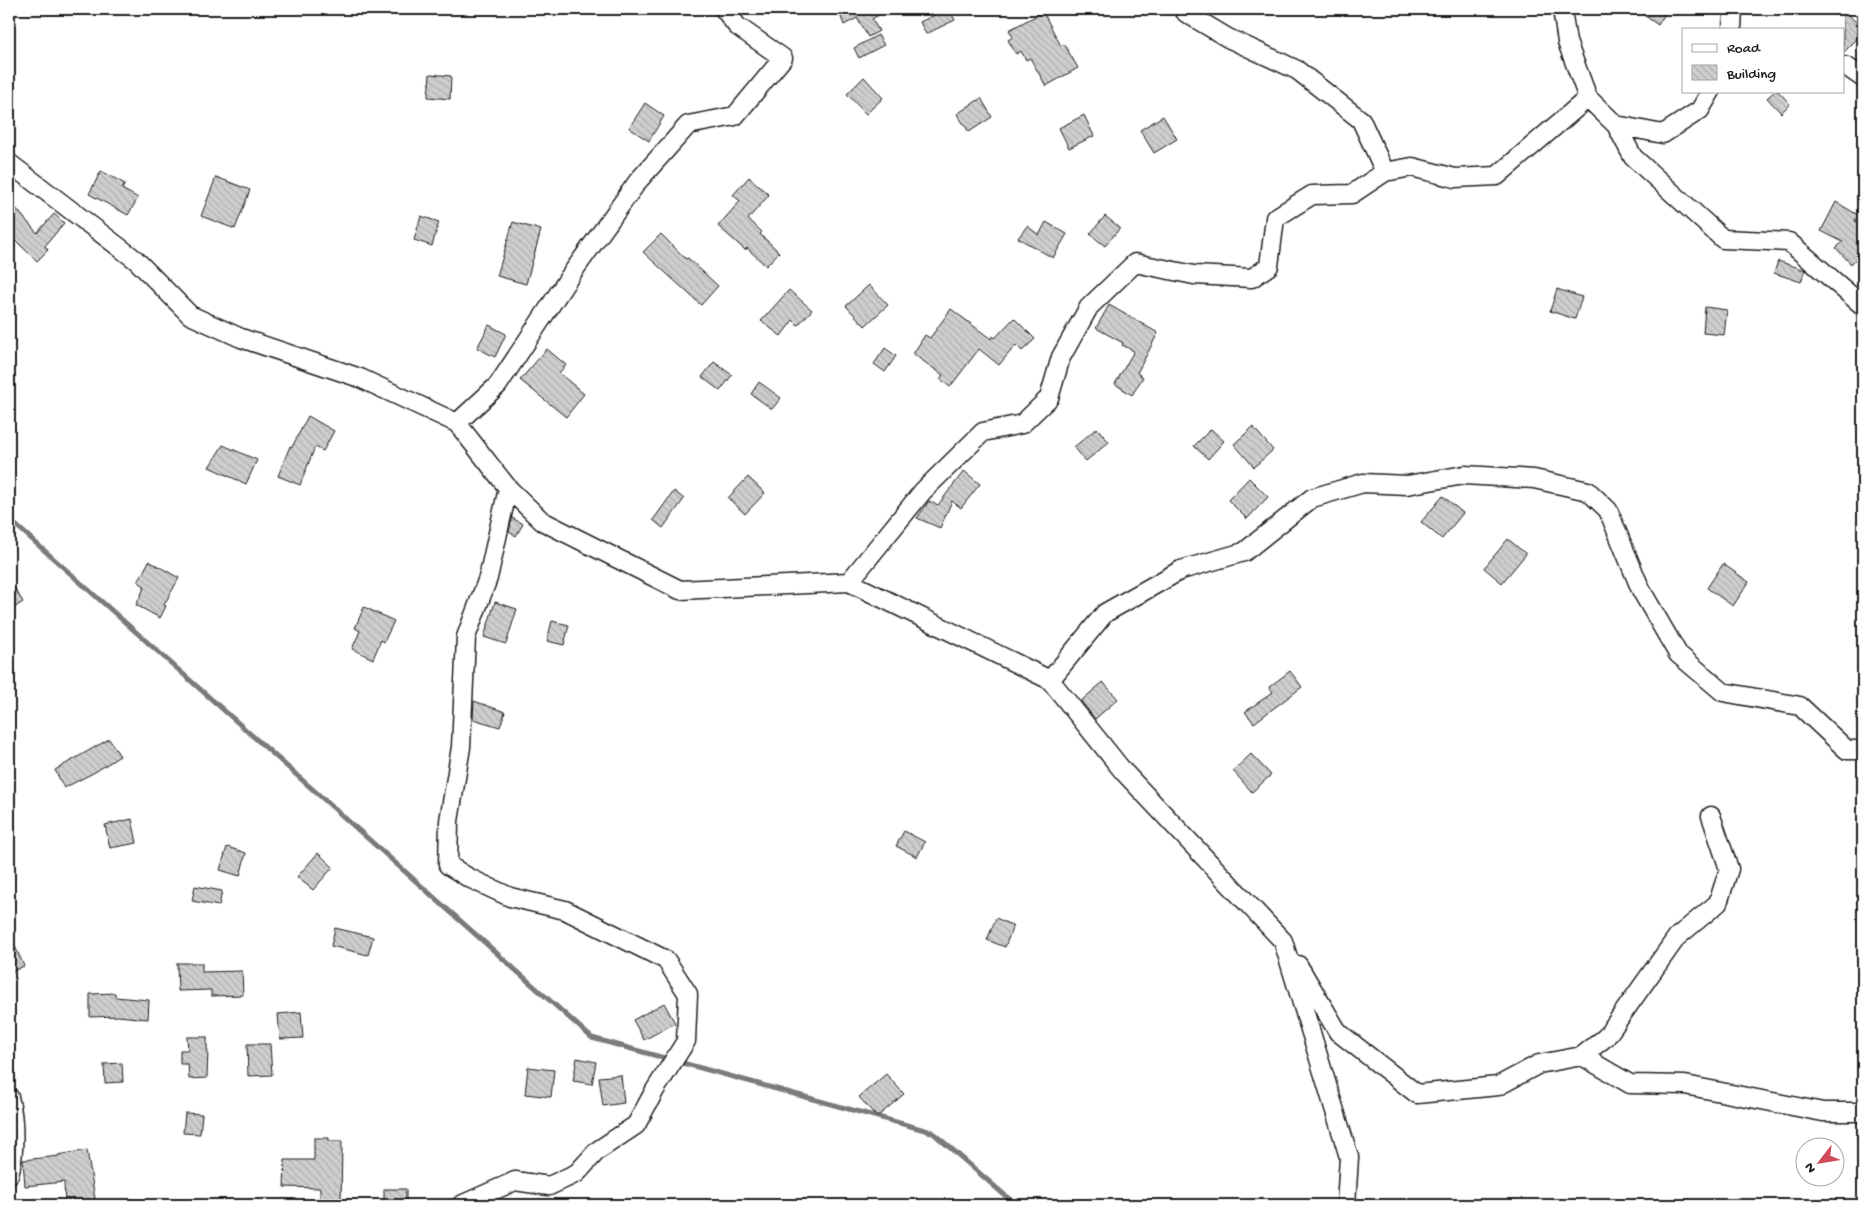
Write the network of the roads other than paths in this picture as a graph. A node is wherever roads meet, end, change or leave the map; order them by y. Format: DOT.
graph roads {
  1 [pos="724,9"];
  2 [pos="1182,9"];
  3 [pos="1562,9"];
  4 [pos="1733,9"];
  5 [pos="1732,28"];
  6 [pos="1844,66"];
  7 [pos="1863,78"];
  8 [pos="1710,92"];
  9 [pos="1588,98"];
  10 [pos="1616,125"];
  11 [pos="9,163"];
  12 [pos="1385,172"];
  13 [pos="1863,306"];
  14 [pos="457,423"];
  15 [pos="508,488"];
  16 [pos="849,582"];
  17 [pos="1050,680"];
  18 [pos="1863,750"];
  19 [pos="1711,816"];
  20 [pos="1283,940"];
  21 [pos="1582,1056"];
  22 [pos="9,1097"];
  23 [pos="1863,1112"];
  24 [pos="9,1175"];
  25 [pos="461,1205"];
  26 [pos="1346,1205"];
  1 -- 14 [label="street"];
  2 -- 12 [label="street"];
  3 -- 9 [label="street"];
  4 -- 5 [label="street"];
  6 -- 7 [label="street"];
  8 -- 10 [label="street"];
  9 -- 10 [label="street"];
  9 -- 12 [label="street"];
  10 -- 13 [label="street"];
  11 -- 14 [label="street"];
  12 -- 16 [label="street"];
  14 -- 15 [label="street"];
  15 -- 16 [label="street"];
  15 -- 25 [label="street"];
  16 -- 17 [label="street"];
  17 -- 18 [label="street"];
  17 -- 20 [label="street"];
  19 -- 21 [label="street"];
  20 -- 21 [label="street"];
  20 -- 26 [label="street"];
  21 -- 23 [label="street"];
  22 -- 24 [label="street"];
}
